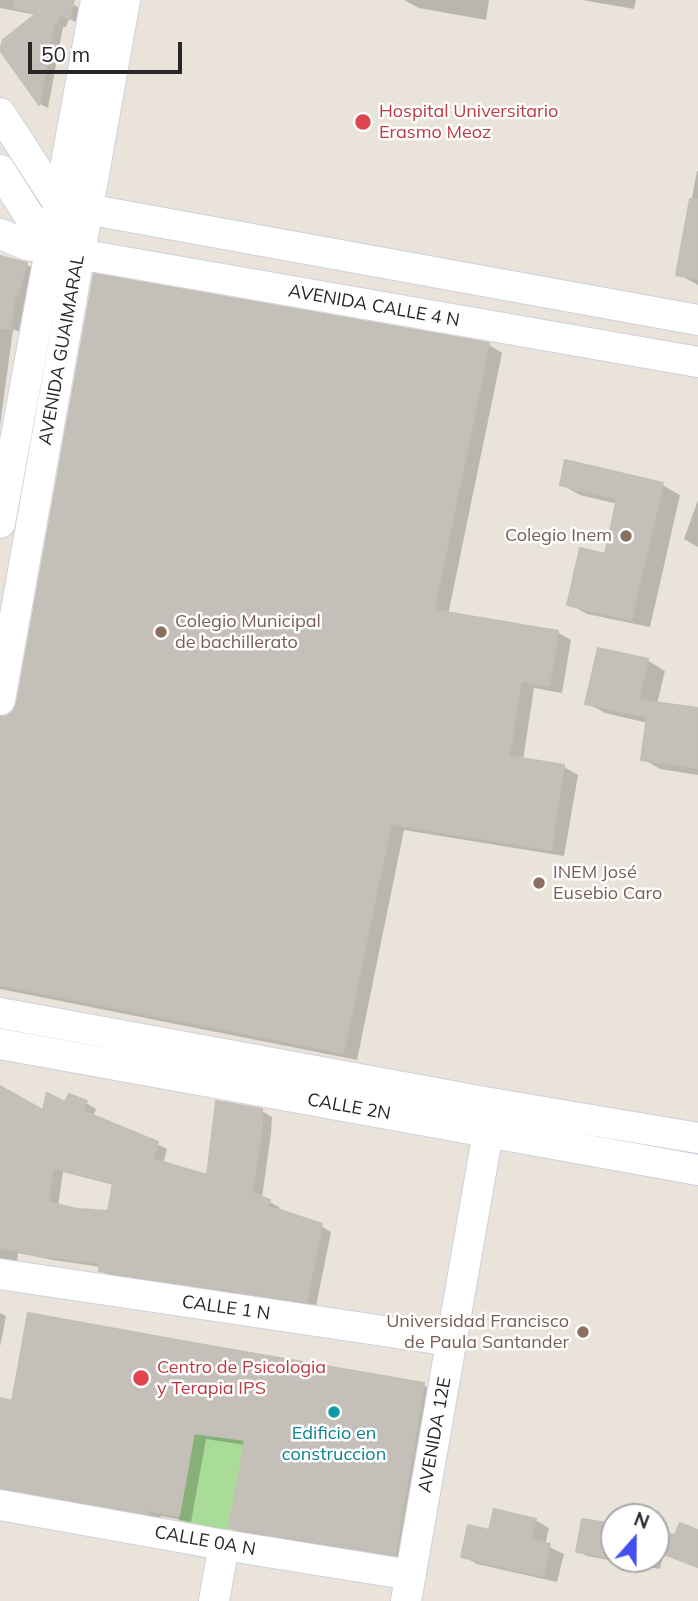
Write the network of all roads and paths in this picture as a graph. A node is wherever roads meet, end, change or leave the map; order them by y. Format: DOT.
graph roads {
  1 [pos="96,0"];
  2 [pos="125,0"];
  3 [pos="0,113"];
  4 [pos="0,170"];
  5 [pos="73,206"];
  6 [pos="0,234"];
  7 [pos="50,249"];
  8 [pos="79,254"];
  9 [pos="653,312"];
  10 [pos="698,320"];
  11 [pos="646,353"];
  12 [pos="698,362"];
  13 [pos="0,523"];
  14 [pos="0,700"];
  15 [pos="0,1013"];
  16 [pos="0,1044"];
  17 [pos="489,1118"];
  18 [pos="698,1138"];
  19 [pos="698,1170"];
  20 [pos="0,1274"];
  21 [pos="451,1341"];
  22 [pos="0,1505"];
  23 [pos="224,1545"];
  24 [pos="408,1588"];
  25 [pos="214,1601"];
  1 -- 5 [label="street, AVENIDA GUAIMARAL"];
  2 -- 5 [label="street, AVENIDA GUAIMARAL"];
  3 -- 5 [label="street"];
  4 -- 7 [label="street"];
  5 -- 7 [label="street, AVENIDA GUAIMARAL"];
  5 -- 8 [label="street, AVENIDA GUAIMARAL"];
  5 -- 9 [label="street"];
  6 -- 7 [label="street, AVENIDA CALLE 4 N"];
  7 -- 8 [label="street, AVENIDA CALLE 4 N"];
  7 -- 13 [label="street, AVENIDA GUAIMARAL"];
  8 -- 11 [label="street, AVENIDA CALLE 4 N"];
  8 -- 14 [label="street, AVENIDA GUAIMARAL"];
  9 -- 10 [label="street"];
  9 -- 11 [label="street"];
  11 -- 12 [label="street, AVENIDA CALLE 4 N"];
  15 -- 17 [label="street, CALLE 2N"];
  16 -- 17 [label="street, CALLE 2N"];
  17 -- 18 [label="street, CALLE 2N"];
  17 -- 19 [label="street, CALLE 2N"];
  17 -- 21 [label="street, AVENIDA 12E"];
  20 -- 21 [label="street, CALLE 1 N"];
  21 -- 24 [label="street, AVENIDA 12E"];
  22 -- 23 [label="street, CALLE 0A N"];
  23 -- 24 [label="street, CALLE 0A N"];
  23 -- 25 [label="street"];
}
